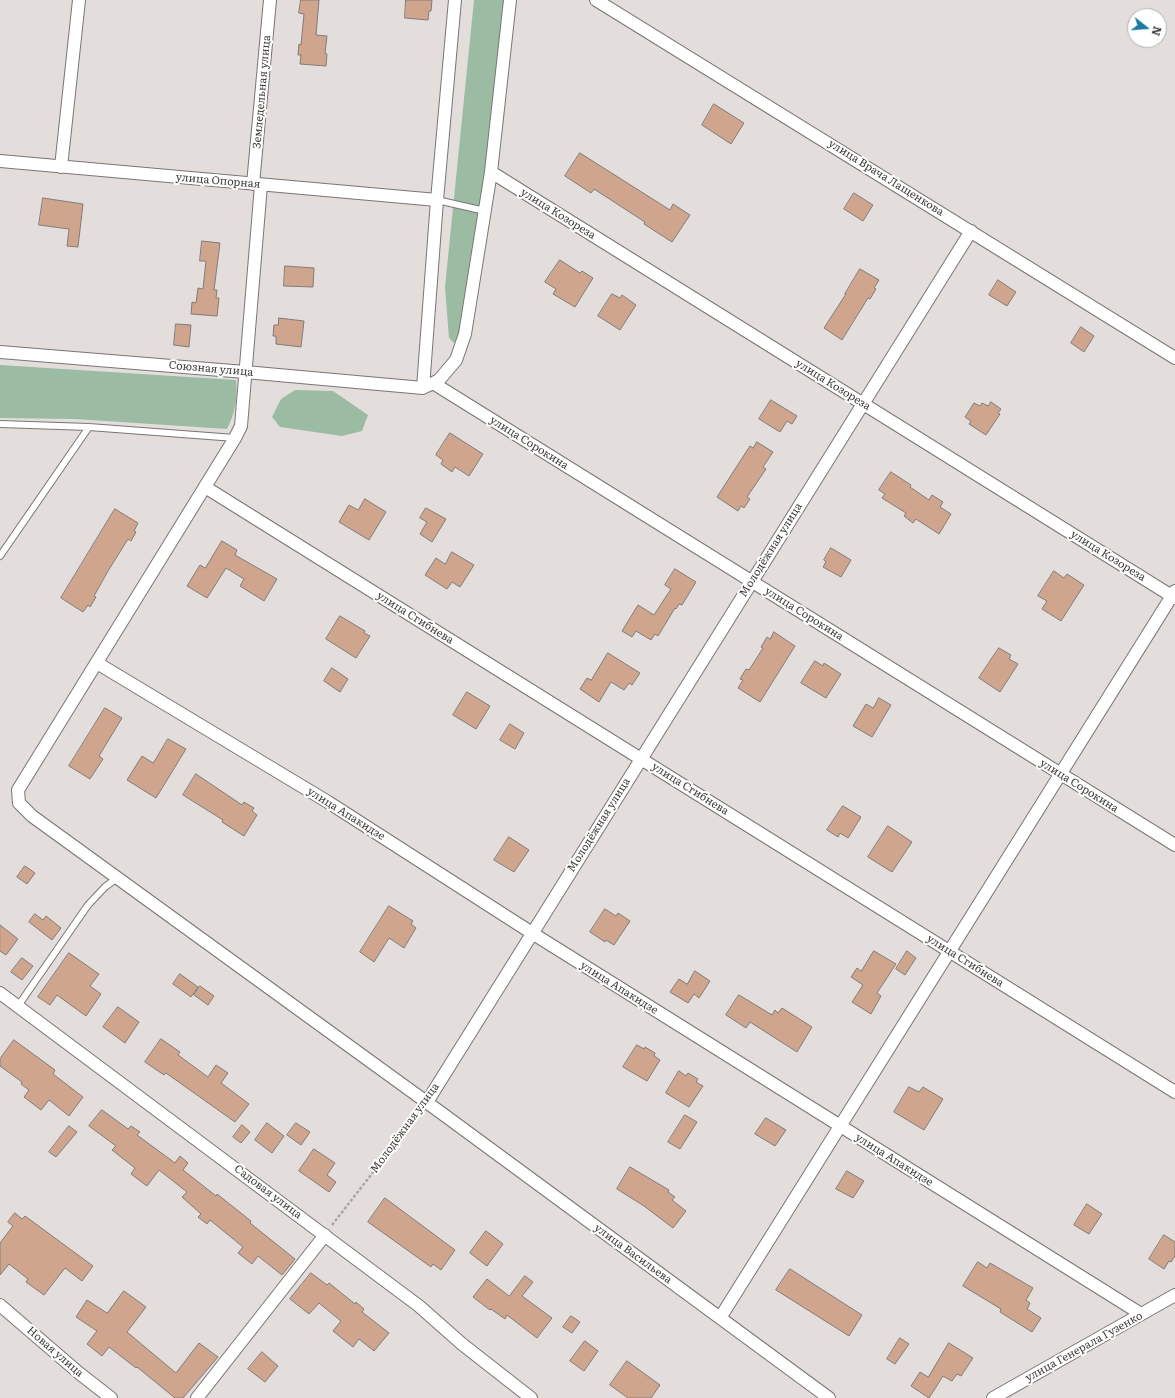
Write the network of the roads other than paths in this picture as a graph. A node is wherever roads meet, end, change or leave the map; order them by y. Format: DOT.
graph roads {
  1 [pos="79,0"];
  2 [pos="270,0"];
  3 [pos="455,0"];
  4 [pos="510,0"];
  5 [pos="596,0"];
  6 [pos="0,161"];
  7 [pos="61,167"];
  8 [pos="491,172"];
  9 [pos="257,184"];
  10 [pos="436,200"];
  11 [pos="485,211"];
  12 [pos="971,231"];
  13 [pos="0,352"];
  14 [pos="1175,358"];
  15 [pos="245,372"];
  16 [pos="428,386"];
  17 [pos="863,404"];
  18 [pos="0,424"];
  19 [pos="89,427"];
  20 [pos="236,438"];
  21 [pos="205,487"];
  22 [pos="0,556"];
  23 [pos="752,582"];
  24 [pos="1174,595"];
  25 [pos="97,663"];
  26 [pos="641,759"];
  27 [pos="1060,774"];
  28 [pos="1175,845"];
  29 [pos="117,878"];
  30 [pos="532,933"];
  31 [pos="949,951"];
  32 [pos="0,993"];
  33 [pos="18,1006"];
  34 [pos="1175,1092"];
  35 [pos="432,1106"];
  36 [pos="839,1126"];
  37 [pos="324,1235"];
  38 [pos="1175,1295"];
  39 [pos="0,1305"];
  40 [pos="1141,1314"];
  41 [pos="720,1318"];
  42 [pos="111,1398"];
  43 [pos="197,1398"];
  44 [pos="530,1398"];
  45 [pos="829,1398"];
  46 [pos="993,1398"];
  1 -- 7 [label="street"];
  2 -- 9 [label="street, Земледельная улица"];
  3 -- 10 [label="street"];
  4 -- 8 [label="street"];
  5 -- 12 [label="street, улица Врача Лащенкова"];
  6 -- 7 [label="street, улица Опорная"];
  7 -- 9 [label="street, улица Опорная"];
  8 -- 11 [label="street"];
  8 -- 17 [label="street, улица Козореза"];
  9 -- 10 [label="street, улица Опорная"];
  9 -- 15 [label="street, Земледельная улица"];
  10 -- 11 [label="lane"];
  10 -- 16 [label="street"];
  11 -- 16 [label="street"];
  12 -- 14 [label="street, улица Врача Лащенкова"];
  12 -- 17 [label="street, Молодёжная улица"];
  13 -- 15 [label="street, Союзная улица"];
  15 -- 16 [label="street, Союзная улица"];
  15 -- 20 [label="street, Земледельная улица"];
  16 -- 23 [label="street, улица Сорокина"];
  17 -- 23 [label="street, Молодёжная улица"];
  17 -- 24 [label="street, улица Козореза"];
  18 -- 19 [label="lane"];
  19 -- 20 [label="lane"];
  19 -- 22 [label="lane"];
  20 -- 21 [label="street, Земледельная улица"];
  21 -- 25 [label="street, Земледельная улица"];
  21 -- 26 [label="street, улица Сгибнева"];
  23 -- 26 [label="street, Молодёжная улица"];
  23 -- 27 [label="street, улица Сорокина"];
  24 -- 27 [label="street"];
  25 -- 29 [label="street, улица Васильева"];
  25 -- 30 [label="street, улица Апакидзе"];
  26 -- 30 [label="street, Молодёжная улица"];
  26 -- 31 [label="street, улица Сгибнева"];
  27 -- 28 [label="street, улица Сорокина"];
  27 -- 31 [label="street"];
  29 -- 33 [label="lane"];
  29 -- 35 [label="street, улица Васильева"];
  30 -- 35 [label="street, Молодёжная улица"];
  30 -- 36 [label="street, улица Апакидзе"];
  31 -- 34 [label="street, улица Сгибнева"];
  31 -- 36 [label="street"];
  32 -- 33 [label="street, Садовая улица"];
  33 -- 37 [label="street, Садовая улица"];
  35 -- 41 [label="street, улица Васильева"];
  36 -- 40 [label="street, улица Апакидзе"];
  36 -- 41 [label="street"];
  37 -- 43 [label="street"];
  37 -- 44 [label="street, Садовая улица"];
  38 -- 40 [label="street, улица Генерала Гузенко"];
  39 -- 42 [label="street, Новая улица"];
  40 -- 46 [label="street, улица Генерала Гузенко"];
  41 -- 45 [label="street, улица Васильева"];
}
